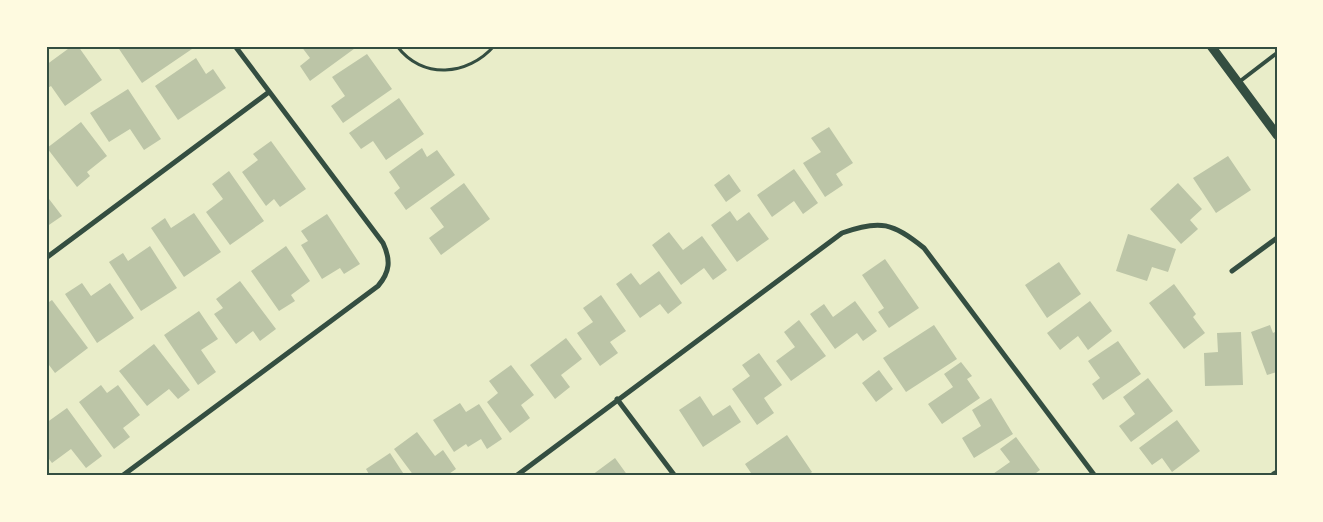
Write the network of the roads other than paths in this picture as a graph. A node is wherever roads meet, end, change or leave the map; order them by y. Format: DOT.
graph roads {
  1 [pos="235,46"];
  2 [pos="1211,46"];
  3 [pos="1277,53"];
  4 [pos="1238,82"];
  5 [pos="269,92"];
  6 [pos="1277,135"];
  7 [pos="1277,238"];
  8 [pos="46,258"];
  9 [pos="1232,271"];
  10 [pos="617,399"];
  11 [pos="122,476"];
  12 [pos="516,476"];
  13 [pos="675,476"];
  14 [pos="1095,476"];
  1 -- 5 [label="street"];
  2 -- 4 [label="street"];
  3 -- 4 [label="lane"];
  4 -- 6 [label="street"];
  5 -- 8 [label="street"];
  5 -- 11 [label="street"];
  7 -- 9 [label="street"];
  10 -- 12 [label="street"];
  10 -- 13 [label="street"];
  10 -- 14 [label="street"];
}
